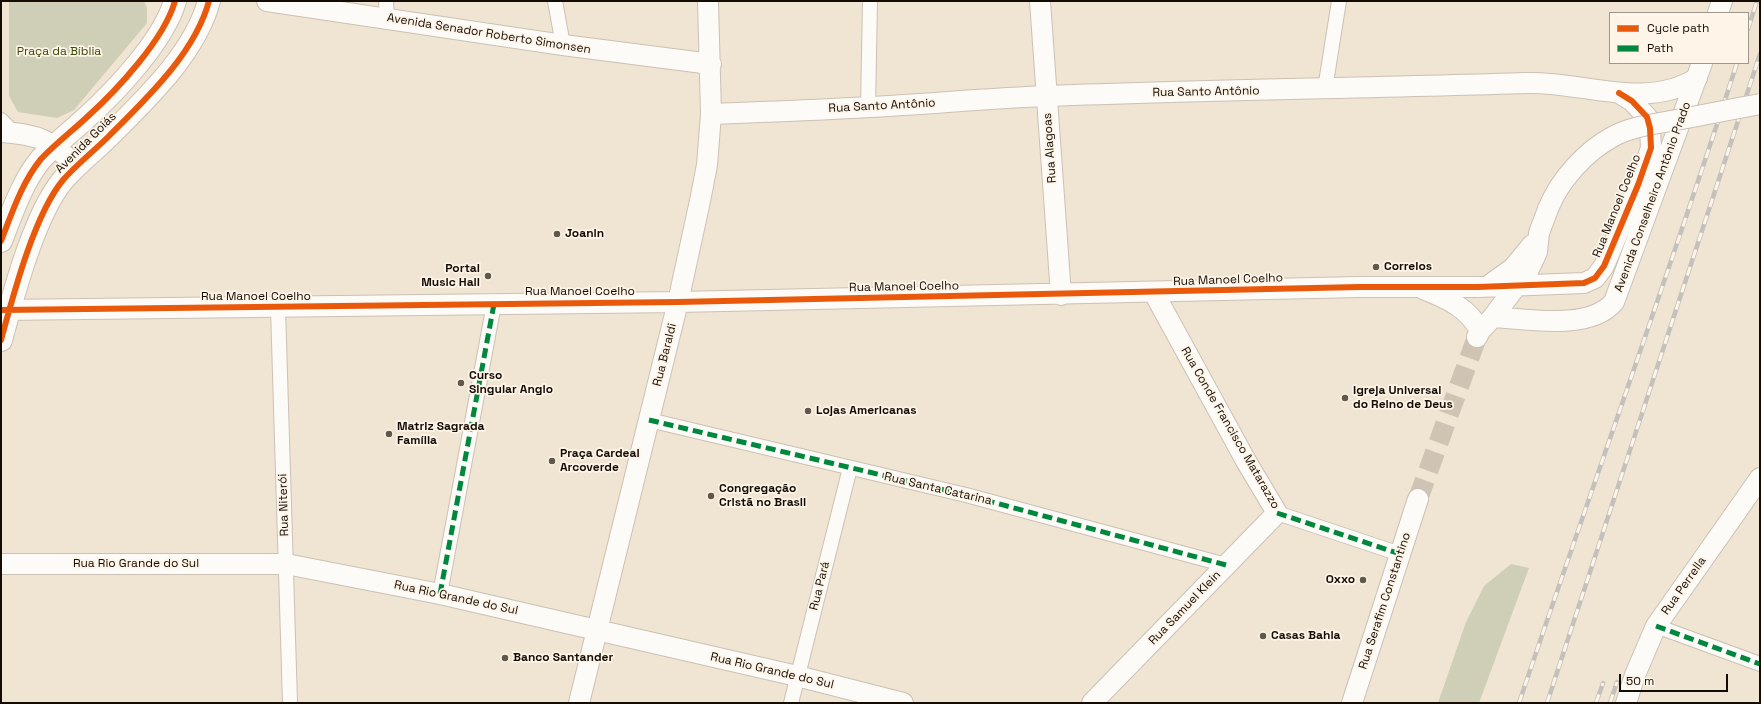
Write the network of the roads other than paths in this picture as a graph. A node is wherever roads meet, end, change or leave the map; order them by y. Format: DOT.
graph roads {
  1 [pos="175,1"];
  2 [pos="209,1"];
  3 [pos="267,1"];
  4 [pos="555,1"];
  5 [pos="708,1"];
  6 [pos="870,1"];
  7 [pos="1040,1"];
  8 [pos="1339,1"];
  9 [pos="1722,1"];
  10 [pos="387,10"];
  11 [pos="1718,12"];
  12 [pos="563,45"];
  13 [pos="711,64"];
  14 [pos="1700,71"];
  15 [pos="1325,89"];
  16 [pos="1619,93"];
  17 [pos="1047,96"];
  18 [pos="1760,104"];
  19 [pos="868,107"];
  20 [pos="711,114"];
  21 [pos="5,128"];
  22 [pos="54,146"];
  23 [pos="77,166"];
  24 [pos="1,241"];
  25 [pos="1538,242"];
  26 [pos="1560,283"];
  27 [pos="1416,286"];
  28 [pos="1488,286"];
  29 [pos="1518,286"];
  30 [pos="1154,293"];
  31 [pos="1061,294"];
  32 [pos="678,302"];
  33 [pos="494,304"];
  34 [pos="278,308"];
  35 [pos="5,309"];
  36 [pos="1493,317"];
  37 [pos="1,340"];
  38 [pos="648,420"];
  39 [pos="850,468"];
  40 [pos="1760,478"];
  41 [pos="1418,499"];
  42 [pos="1277,513"];
  43 [pos="1400,554"];
  44 [pos="1,564"];
  45 [pos="286,564"];
  46 [pos="1226,565"];
  47 [pos="440,594"];
  48 [pos="1656,626"];
  49 [pos="597,630"];
  50 [pos="1760,664"];
  51 [pos="797,676"];
  52 [pos="290,703"];
  53 [pos="579,703"];
  54 [pos="791,703"];
  55 [pos="903,703"];
  56 [pos="1092,703"];
  57 [pos="1352,703"];
  58 [pos="1626,703"];
  1 -- 22 [label="main road, Avenida Goiás"];
  2 -- 23 [label="main road, Avenida Goiás"];
  3 -- 10 [label="street, Avenida Senador Roberto Simonsen"];
  4 -- 12 [label="street"];
  5 -- 13 [label="street, Rua Baraldi"];
  6 -- 19 [label="street"];
  7 -- 17 [label="street, Rua Alagoas"];
  8 -- 15 [label="street"];
  9 -- 11 [label="street"];
  10 -- 12 [label="street, Avenida Senador Roberto Simonsen"];
  12 -- 13 [label="street, Avenida Senador Roberto Simonsen"];
  13 -- 20 [label="street, Rua Baraldi"];
  14 -- 16 [label="street, Rua Santo Antônio"];
  14 -- 36 [label="street, Avenida Conselheiro Antônio Prado"];
  15 -- 16 [label="street, Rua Santo Antônio"];
  15 -- 17 [label="street, Rua Santo Antônio"];
  16 -- 26 [label="street, Rua Manoel Coelho"];
  17 -- 19 [label="street, Rua Santo Antônio"];
  17 -- 31 [label="street, Rua Alagoas"];
  18 -- 25 [label="street, bridge"];
  19 -- 20 [label="street, Rua Santo Antônio"];
  20 -- 32 [label="street, Rua Baraldi"];
  21 -- 22 [label="street"];
  22 -- 23 [label="street"];
  22 -- 24 [label="main road, Avenida Goiás"];
  23 -- 35 [label="main road, Avenida Goiás"];
  25 -- 26 [label="street"];
  25 -- 28 [label="street"];
  25 -- 29 [label="street"];
  26 -- 29 [label="street, Rua Manoel Coelho"];
  27 -- 28 [label="street, Rua Manoel Coelho"];
  27 -- 30 [label="street, Rua Manoel Coelho"];
  27 -- 36 [label="street"];
  28 -- 29 [label="street, Rua Manoel Coelho"];
  29 -- 36 [label="street"];
  30 -- 31 [label="street, Rua Manoel Coelho"];
  30 -- 42 [label="street, Rua Conde Francisco Matarazzo"];
  31 -- 32 [label="street, Rua Manoel Coelho"];
  32 -- 33 [label="street, Rua Manoel Coelho"];
  32 -- 38 [label="street, Rua Baraldi"];
  33 -- 34 [label="street, Rua Manoel Coelho"];
  33 -- 47 [label="street"];
  34 -- 35 [label="street, Rua Manoel Coelho"];
  34 -- 45 [label="street, Rua Niterói"];
  35 -- 37 [label="main road, Avenida Goiás"];
  38 -- 39 [label="street, Rua Santa Catarina"];
  38 -- 49 [label="street, Rua Baraldi"];
  39 -- 46 [label="street, Rua Santa Catarina"];
  39 -- 51 [label="street, Rua Pará"];
  40 -- 48 [label="street, Rua Perrella"];
  41 -- 43 [label="street, Rua Serafim Constantino"];
  42 -- 43 [label="street, Rua Conde Francisco Matarazzo"];
  42 -- 46 [label="street, Rua Samuel Klein"];
  43 -- 57 [label="street, Rua Serafim Constantino"];
  44 -- 45 [label="street, Rua Rio Grande do Sul"];
  45 -- 47 [label="street, Rua Rio Grande do Sul"];
  45 -- 52 [label="street, Rua Niterói"];
  46 -- 56 [label="street, Rua Samuel Klein"];
  47 -- 49 [label="street, Rua Rio Grande do Sul"];
  48 -- 50 [label="street"];
  48 -- 58 [label="street, Rua Perrella"];
  49 -- 51 [label="street, Rua Rio Grande do Sul"];
  49 -- 53 [label="street, Rua Baraldi"];
  51 -- 54 [label="street, Rua Pará"];
  51 -- 55 [label="street, Rua Rio Grande do Sul"];
}
